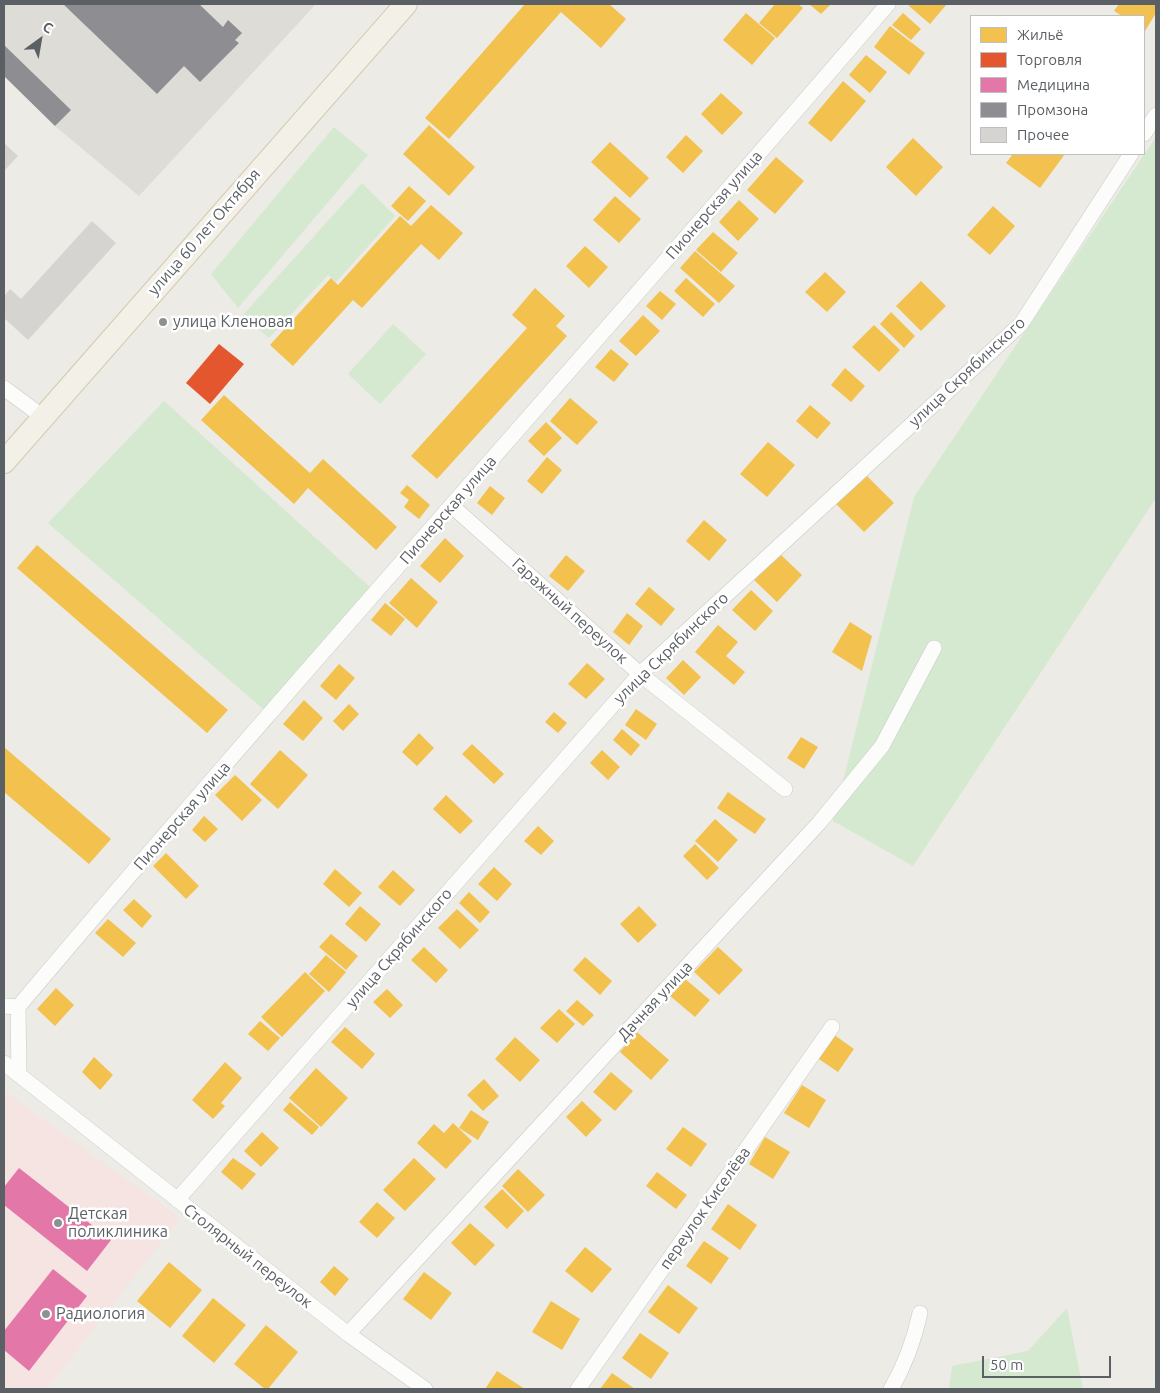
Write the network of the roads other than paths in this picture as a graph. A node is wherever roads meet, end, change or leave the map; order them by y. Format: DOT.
graph roads {
  1 [pos="406,4"];
  2 [pos="888,4"];
  3 [pos="1156,115"];
  4 [pos="1145,132"];
  5 [pos="1130,155"];
  6 [pos="4,388"];
  7 [pos="43,416"];
  8 [pos="4,462"];
  9 [pos="452,506"];
  10 [pos="934,648"];
  11 [pos="640,674"];
  12 [pos="784,789"];
  13 [pos="11,1007"];
  14 [pos="832,1027"];
  15 [pos="4,1063"];
  16 [pos="19,1074"];
  17 [pos="177,1200"];
  18 [pos="920,1313"];
  19 [pos="348,1334"];
  20 [pos="410,1384"];
  21 [pos="425,1389"];
  22 [pos="578,1389"];
  23 [pos="891,1389"];
  1 -- 7 [label="main road, улица 60 лет Октября"];
  2 -- 9 [label="street, Пионерская улица"];
  3 -- 4 [label="street"];
  5 -- 11 [label="street, улица Скрябинского"];
  6 -- 7 [label="street"];
  7 -- 8 [label="main road, улица 60 лет Октября"];
  9 -- 11 [label="street, Гаражный переулок"];
  9 -- 13 [label="street, Пионерская улица"];
  10 -- 19 [label="street, Дачная улица"];
  11 -- 12 [label="street, Гаражный переулок"];
  11 -- 17 [label="street, улица Скрябинского"];
  13 -- 16 [label="street"];
  14 -- 22 [label="street, переулок Киселёва"];
  15 -- 16 [label="street, Столярный переулок"];
  16 -- 17 [label="street, Столярный переулок"];
  17 -- 19 [label="street, Столярный переулок"];
  18 -- 23 [label="street"];
  19 -- 20 [label="street, Столярный переулок"];
  20 -- 21 [label="street, Столярный переулок"];
}
